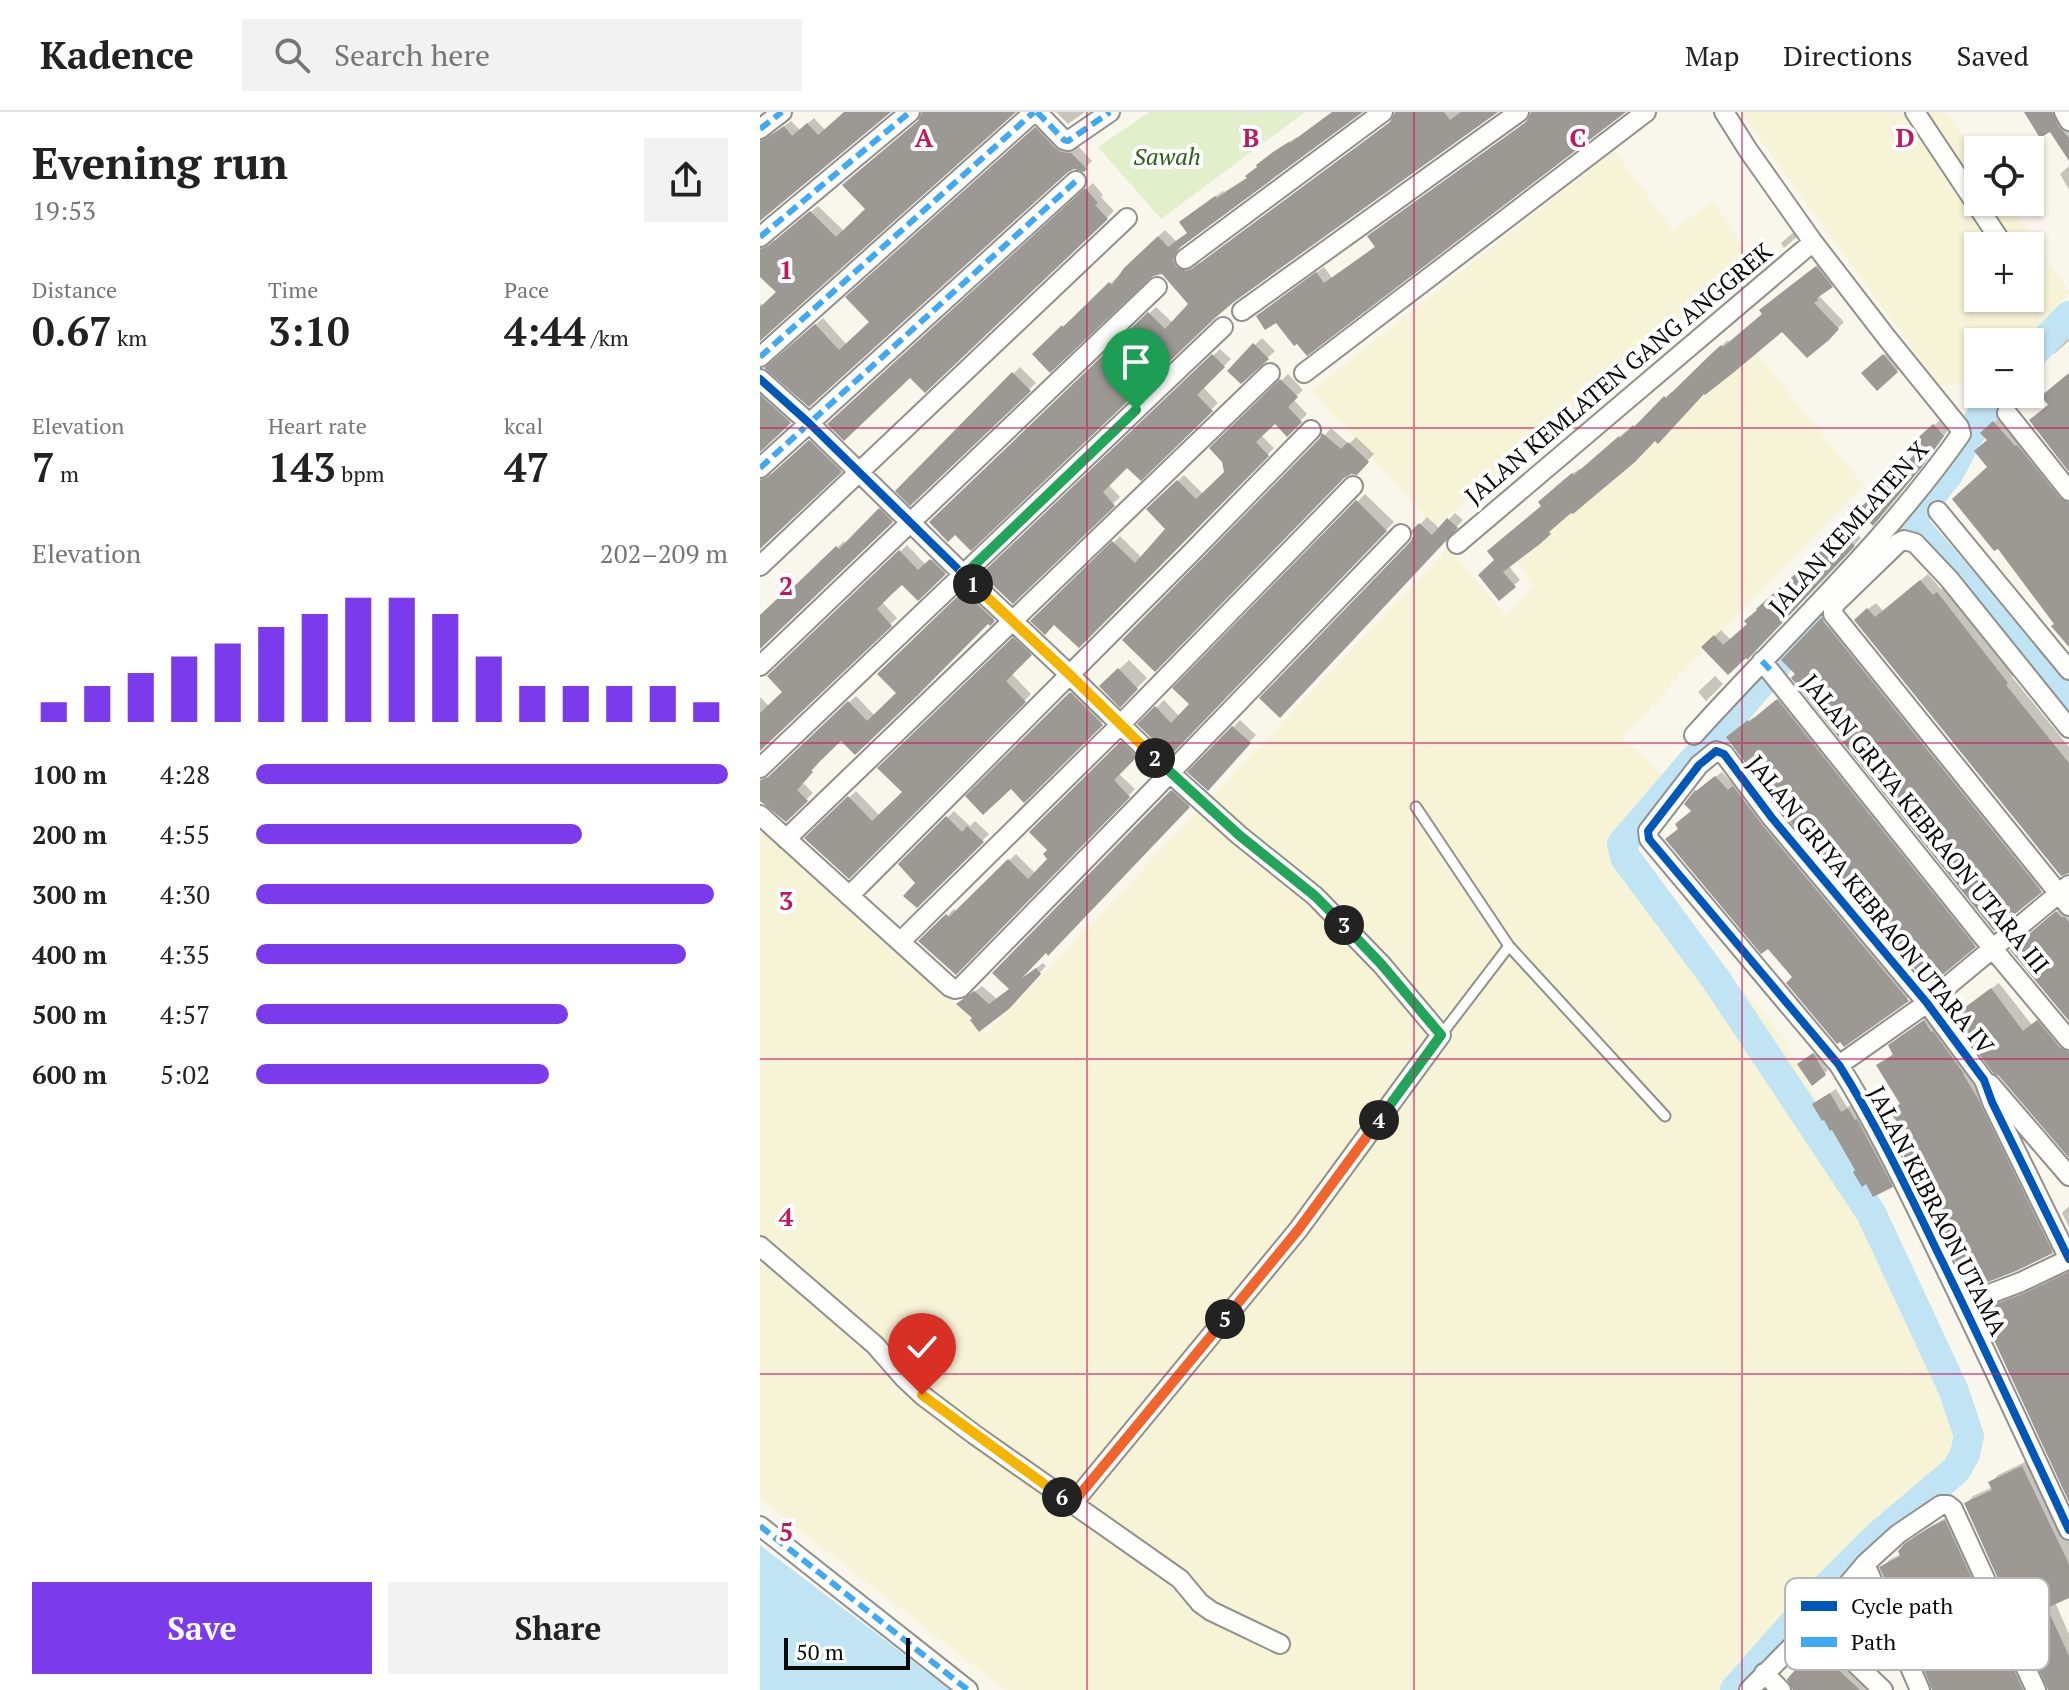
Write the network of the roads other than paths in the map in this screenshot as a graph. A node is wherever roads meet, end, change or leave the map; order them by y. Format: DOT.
graph roads {
  1 [pos="782,112"];
  2 [pos="910,112"];
  3 [pos="1036,112"];
  4 [pos="1110,112"];
  5 [pos="1383,112"];
  6 [pos="1519,112"];
  7 [pos="1646,112"];
  8 [pos="1724,112"];
  9 [pos="1915,112"];
  10 [pos="2064,112"];
  11 [pos="2069,121"];
  12 [pos="760,129"];
  13 [pos="1076,181"];
  14 [pos="1127,218"];
  15 [pos="1995,232"];
  16 [pos="760,237"];
  17 [pos="1813,242"];
  18 [pos="1185,259"];
  19 [pos="1157,287"];
  20 [pos="1242,311"];
  21 [pos="1223,327"];
  22 [pos="760,357"];
  23 [pos="1270,373"];
  24 [pos="1304,373"];
  25 [pos="760,379"];
  26 [pos="2007,413"];
  27 [pos="809,423"];
  28 [pos="1311,430"];
  29 [pos="760,468"];
  30 [pos="859,473"];
  31 [pos="1353,486"];
  32 [pos="2069,491"];
  33 [pos="1938,511"];
  34 [pos="911,523"];
  35 [pos="1401,534"];
  36 [pos="1457,544"];
  37 [pos="760,566"];
  38 [pos="964,575"];
  39 [pos="1012,620"];
  40 [pos="760,666"];
  41 [pos="1768,667"];
  42 [pos="2069,670"];
  43 [pos="1069,674"];
  44 [pos="1121,724"];
  45 [pos="2069,728"];
  46 [pos="1694,735"];
  47 [pos="1718,751"];
  48 [pos="760,768"];
  49 [pos="1170,773"];
  50 [pos="1416,807"];
  51 [pos="760,815"];
  52 [pos="786,839"];
  53 [pos="2065,895"];
  54 [pos="849,896"];
  55 [pos="900,942"];
  56 [pos="1509,946"];
  57 [pos="1993,949"];
  58 [pos="1927,1003"];
  59 [pos="1441,1035"];
  60 [pos="2069,1040"];
  61 [pos="1839,1065"];
  62 [pos="1984,1080"];
  63 [pos="1665,1116"];
  64 [pos="2069,1176"];
  65 [pos="760,1246"];
  66 [pos="2069,1259"];
  67 [pos="1963,1304"];
  68 [pos="1082,1510"];
  69 [pos="760,1526"];
  70 [pos="2069,1530"];
  71 [pos="1865,1564"];
  72 [pos="1853,1578"];
  73 [pos="1871,1578"];
  74 [pos="1985,1578"];
  75 [pos="1280,1644"];
  76 [pos="1785,1652"];
  77 [pos="1862,1670"];
  78 [pos="1911,1670"];
  79 [pos="2027,1670"];
  80 [pos="1764,1673"];
  81 [pos="968,1690"];
  82 [pos="1749,1690"];
  83 [pos="1781,1690"];
  84 [pos="1883,1690"];
  85 [pos="1920,1690"];
  86 [pos="2036,1690"];
  1 -- 12 [label="street"];
  2 -- 16 [label="street"];
  3 -- 4 [label="street"];
  3 -- 22 [label="street"];
  5 -- 18 [label="street"];
  6 -- 20 [label="street"];
  7 -- 24 [label="street"];
  8 -- 17 [label="street, JALAN KEMLATEN X"];
  9 -- 15 [label="street"];
  10 -- 11 [label="street"];
  13 -- 27 [label="street"];
  14 -- 30 [label="street"];
  17 -- 36 [label="street, JALAN KEMLATEN GANG ANGGREK"];
  17 -- 41 [label="street, JALAN KEMLATEN X"];
  19 -- 34 [label="street"];
  21 -- 38 [label="street"];
  23 -- 39 [label="street"];
  25 -- 27 [label="street"];
  26 -- 32 [label="street"];
  27 -- 29 [label="street"];
  27 -- 30 [label="street"];
  28 -- 43 [label="street"];
  30 -- 34 [label="street"];
  30 -- 37 [label="street"];
  31 -- 44 [label="street"];
  33 -- 42 [label="street"];
  34 -- 38 [label="street"];
  34 -- 40 [label="street"];
  35 -- 49 [label="street"];
  38 -- 39 [label="street"];
  38 -- 48 [label="street"];
  39 -- 43 [label="street"];
  39 -- 52 [label="street"];
  41 -- 46 [label="street, JALAN KEMLATEN X"];
  41 -- 57 [label="street, JALAN GRIYA KEBRAON UTARA III"];
  43 -- 44 [label="street"];
  43 -- 54 [label="street"];
  44 -- 49 [label="street"];
  44 -- 55 [label="street"];
  45 -- 53 [label="street"];
  47 -- 58 [label="street, JALAN GRIYA KEBRAON UTARA IV"];
  47 -- 61 [label="street, JALAN KEBRAON UTAMA"];
  49 -- 55 [label="street"];
  49 -- 59 [label="street"];
  50 -- 56 [label="lane"];
  51 -- 52 [label="street"];
  52 -- 54 [label="street"];
  53 -- 57 [label="street"];
  54 -- 55 [label="street"];
  56 -- 59 [label="lane"];
  56 -- 63 [label="lane"];
  57 -- 58 [label="street"];
  57 -- 60 [label="street, JALAN GRIYA KEBRAON UTARA III"];
  58 -- 61 [label="street"];
  58 -- 62 [label="street, JALAN GRIYA KEBRAON UTARA IV"];
  59 -- 68 [label="street"];
  61 -- 67 [label="street, JALAN KEBRAON UTAMA"];
  62 -- 64 [label="street, JALAN GRIYA KEBRAON UTARA IV"];
  62 -- 66 [label="street, JALAN GRIYA KEBRAON UTARA IV"];
  65 -- 68 [label="street"];
  66 -- 67 [label="street"];
  67 -- 70 [label="street, JALAN KEBRAON UTAMA"];
  68 -- 75 [label="street"];
  69 -- 81 [label="street"];
  71 -- 72 [label="street"];
  71 -- 73 [label="street"];
  71 -- 74 [label="street"];
  76 -- 80 [label="street"];
  77 -- 84 [label="street"];
  78 -- 85 [label="street"];
  79 -- 86 [label="street"];
  80 -- 82 [label="street"];
  80 -- 83 [label="street"];
}
